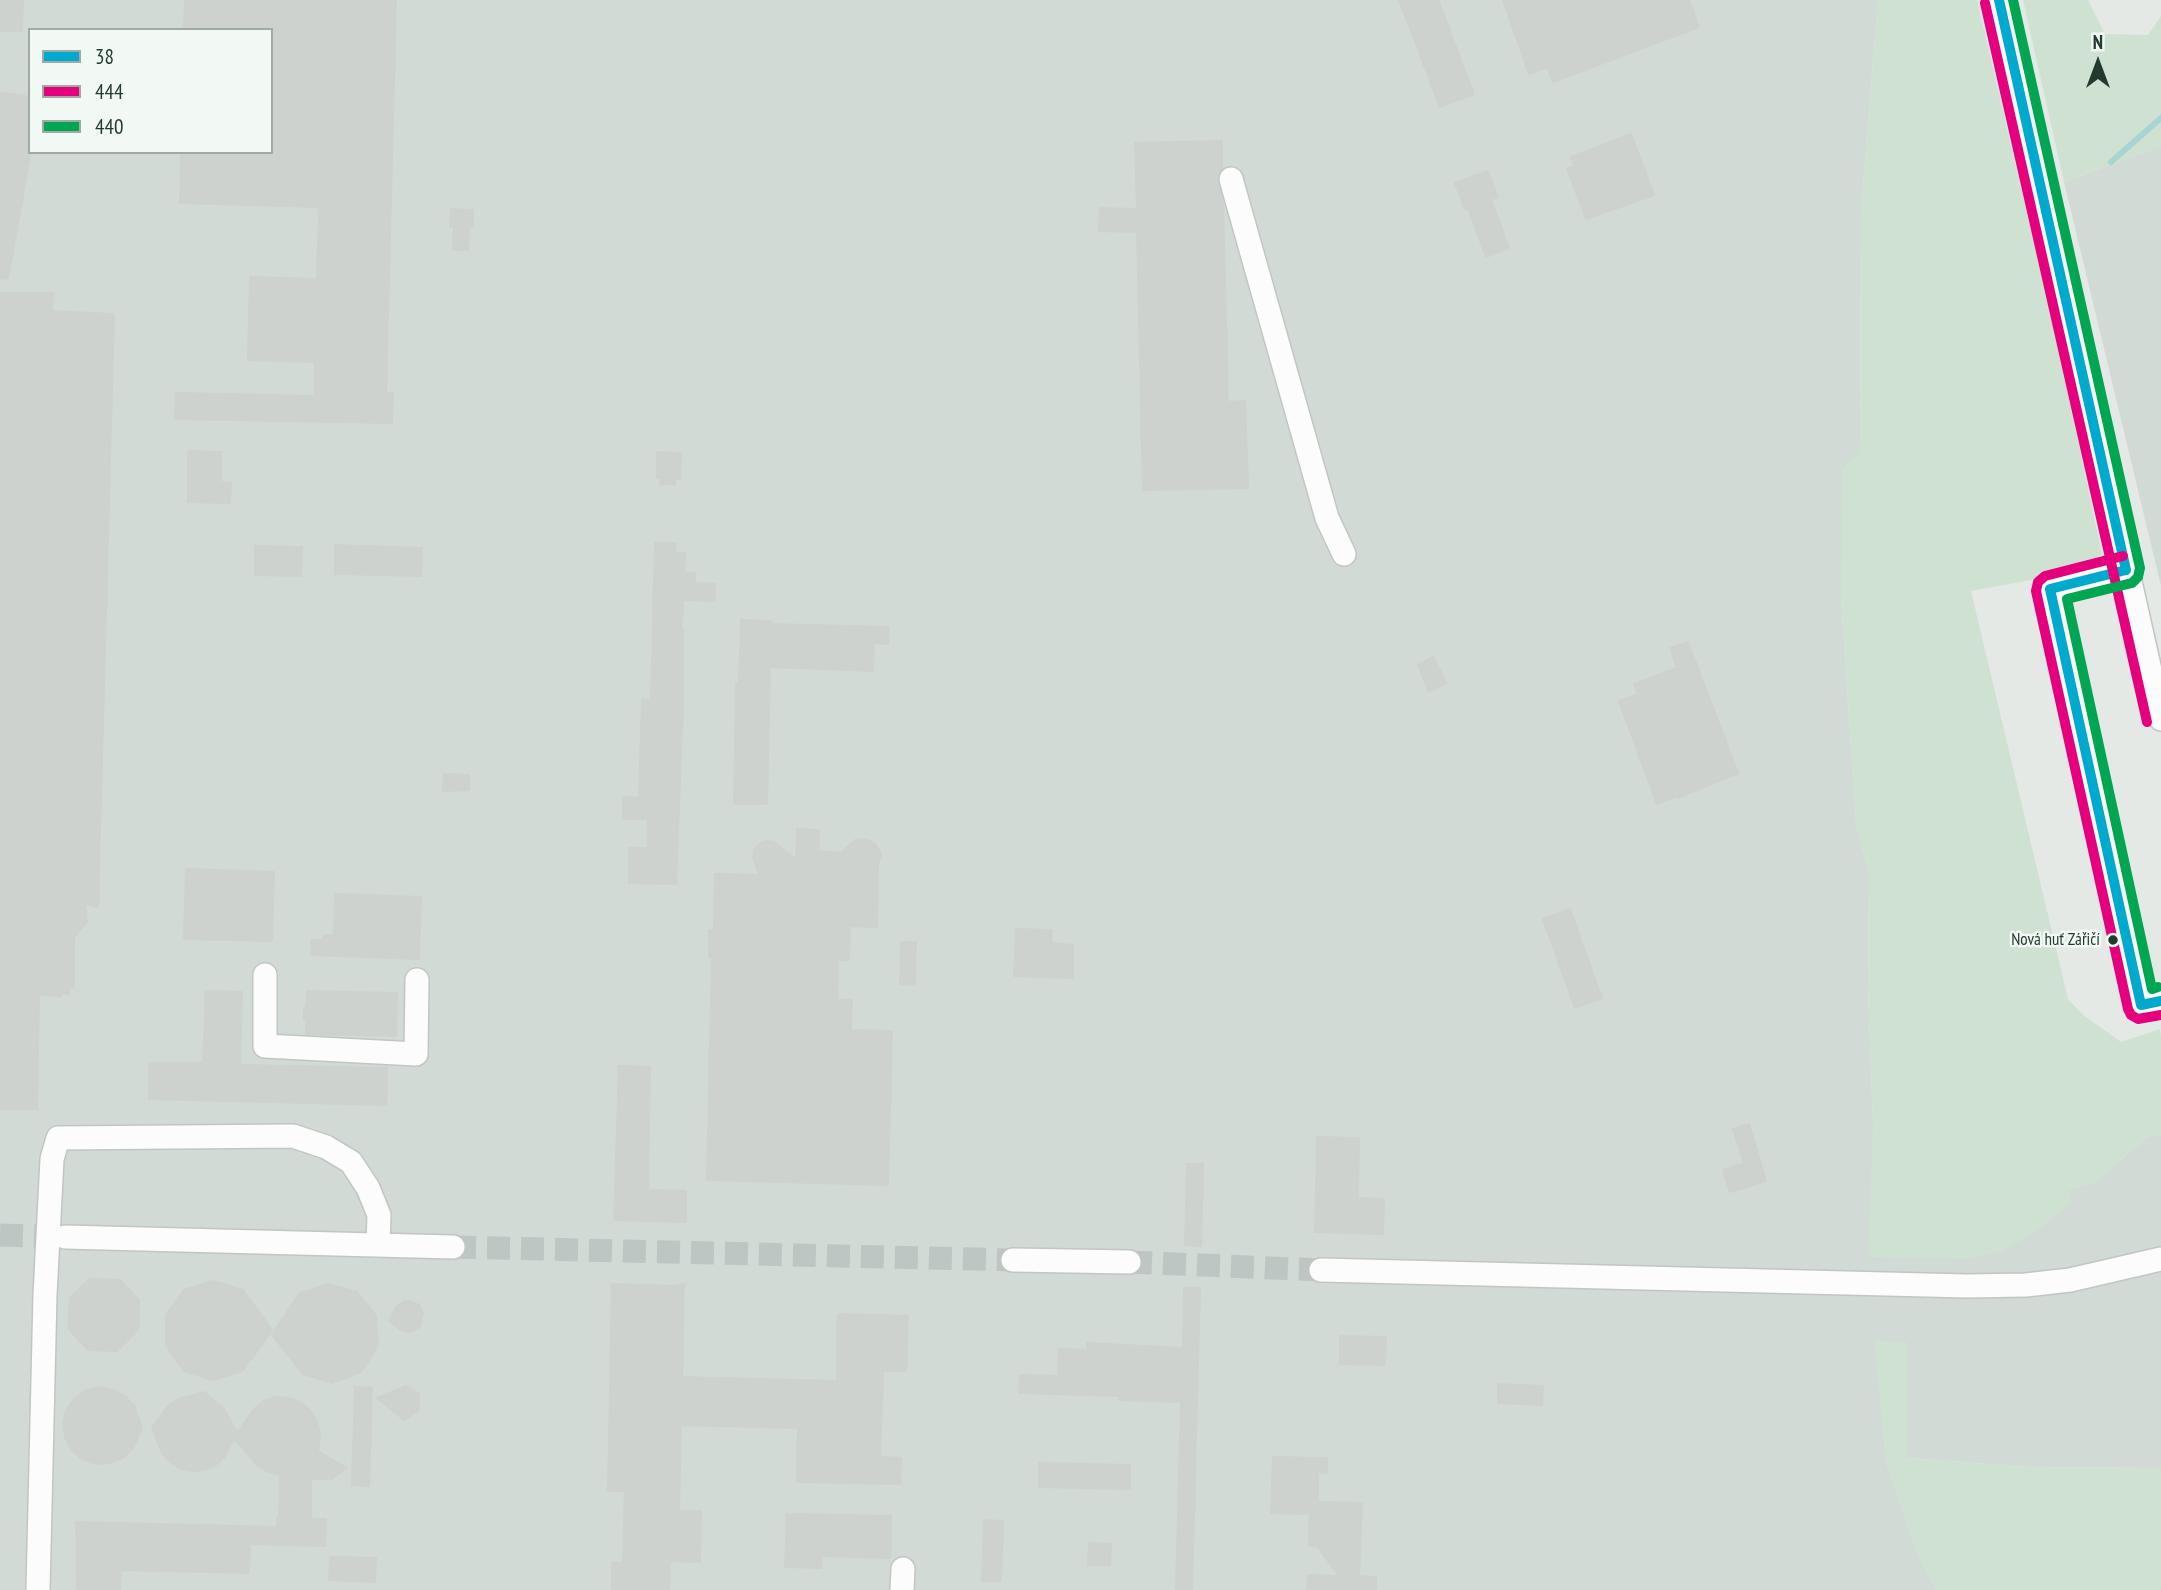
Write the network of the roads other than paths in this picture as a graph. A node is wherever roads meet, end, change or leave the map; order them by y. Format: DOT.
graph roads {
  1 [pos="1999,0"];
  2 [pos="1231,179"];
  3 [pos="1344,554"];
  4 [pos="2126,570"];
  5 [pos="2161,719"];
  6 [pos="265,975"];
  7 [pos="417,980"];
  8 [pos="2161,1001"];
  9 [pos="65,1237"];
  10 [pos="378,1245"];
  11 [pos="453,1247"];
  12 [pos="2161,1259"];
  13 [pos="1013,1260"];
  14 [pos="1129,1262"];
  15 [pos="1321,1270"];
  16 [pos="38,1590"];
  1 -- 4 [label="street"];
  2 -- 3 [label="street"];
  4 -- 5 [label="street"];
  4 -- 8 [label="street"];
  6 -- 7 [label="street"];
  9 -- 10 [label="street"];
  10 -- 11 [label="street"];
  10 -- 16 [label="street"];
  12 -- 15 [label="street"];
  13 -- 14 [label="street"];
}
